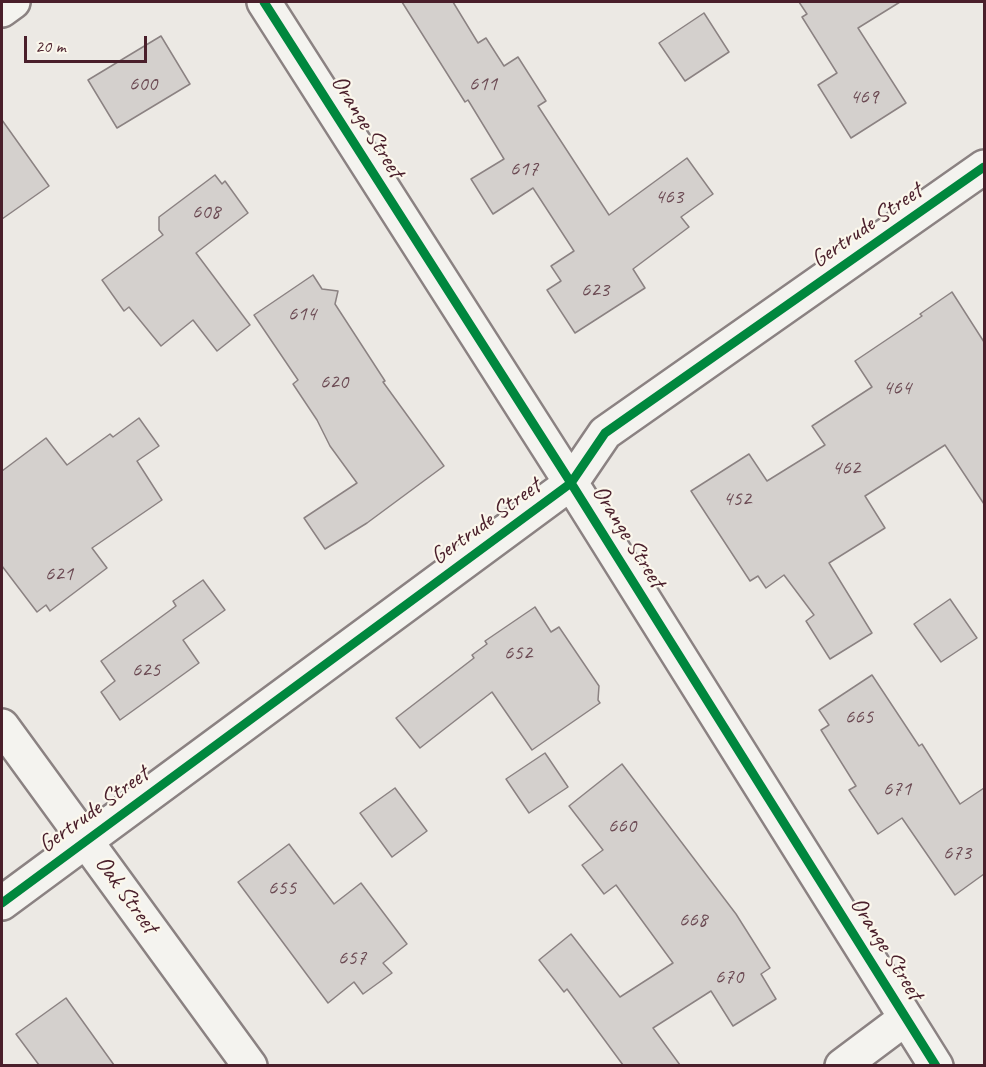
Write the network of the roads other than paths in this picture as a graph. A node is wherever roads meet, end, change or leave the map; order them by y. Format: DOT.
graph roads {
  1 [pos="13,2"];
  2 [pos="264,2"];
  3 [pos="2,10"];
  4 [pos="984,167"];
  5 [pos="571,483"];
  6 [pos="2,726"];
  7 [pos="86,840"];
  8 [pos="2,903"];
  9 [pos="906,1018"];
  10 [pos="250,1065"];
  11 [pos="842,1065"];
  12 [pos="936,1065"];
  1 -- 3 [label="street"];
  2 -- 5 [label="street, Orange Street"];
  4 -- 5 [label="street, Gertrude Street"];
  5 -- 7 [label="street, Gertrude Street"];
  5 -- 9 [label="street, Orange Street"];
  6 -- 7 [label="street, Oak Street"];
  7 -- 8 [label="street, Gertrude Street"];
  7 -- 10 [label="street, Oak Street"];
  9 -- 11 [label="street"];
  9 -- 12 [label="street, Orange Street"];
}
